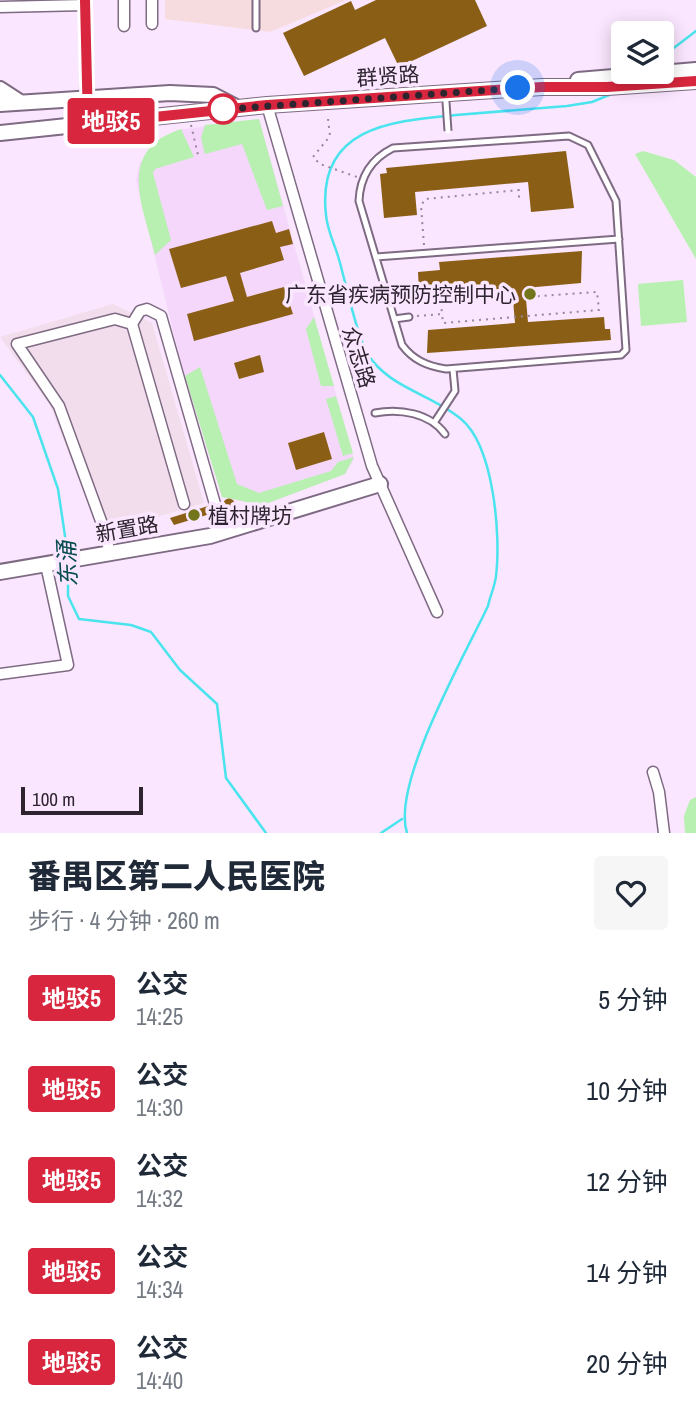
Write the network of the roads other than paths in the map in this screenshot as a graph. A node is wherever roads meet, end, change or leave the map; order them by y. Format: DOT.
graph roads {
  1 [pos="124,0"];
  2 [pos="152,0"];
  3 [pos="256,0"];
  4 [pos="18,3"];
  5 [pos="45,3"];
  6 [pos="85,3"];
  7 [pos="0,7"];
  8 [pos="152,24"];
  9 [pos="124,26"];
  10 [pos="256,28"];
  11 [pos="696,70"];
  12 [pos="696,81"];
  13 [pos="608,82"];
  14 [pos="0,89"];
  15 [pos="86,97"];
  16 [pos="445,97"];
  17 [pos="20,102"];
  18 [pos="0,104"];
  19 [pos="267,105"];
  20 [pos="237,108"];
  21 [pos="88,124"];
  22 [pos="0,133"];
  23 [pos="449,144"];
  24 [pos="619,239"];
  25 [pos="376,257"];
  26 [pos="409,317"];
  27 [pos="394,319"];
  28 [pos="132,324"];
  29 [pos="453,369"];
  30 [pos="376,413"];
  31 [pos="433,423"];
  32 [pos="444,434"];
  33 [pos="380,484"];
  34 [pos="184,504"];
  35 [pos="224,532"];
  36 [pos="110,554"];
  37 [pos="52,564"];
  38 [pos="0,572"];
  39 [pos="437,612"];
  40 [pos="0,674"];
  41 [pos="653,772"];
  42 [pos="664,833"];
  1 -- 9 [label="street"];
  2 -- 8 [label="street"];
  3 -- 10 [label="lane"];
  4 -- 5 [label="street"];
  4 -- 7 [label="street"];
  5 -- 6 [label="street"];
  6 -- 15 [label="street"];
  11 -- 13 [label="street, 群贤路"];
  12 -- 13 [label="street, 群贤路"];
  13 -- 16 [label="street, 群贤路"];
  14 -- 17 [label="street"];
  15 -- 17 [label="street, 群贤路"];
  15 -- 20 [label="street, 群贤路"];
  15 -- 21 [label="street"];
  16 -- 19 [label="street, 群贤路"];
  16 -- 23 [label="lane, bridge"];
  17 -- 18 [label="street, 群贤路"];
  19 -- 20 [label="street, 群贤路"];
  19 -- 33 [label="street, 众志路"];
  20 -- 21 [label="street, 群贤路"];
  21 -- 22 [label="street, 群贤路"];
  23 -- 24 [label="lane"];
  23 -- 25 [label="lane"];
  24 -- 25 [label="lane"];
  24 -- 29 [label="lane"];
  25 -- 27 [label="lane"];
  26 -- 27 [label="lane"];
  27 -- 29 [label="lane"];
  28 -- 34 [label="street"];
  28 -- 35 [label="street"];
  28 -- 36 [label="street"];
  29 -- 31 [label="lane"];
  30 -- 31 [label="lane"];
  31 -- 32 [label="lane"];
  33 -- 35 [label="street, 新置路"];
  33 -- 39 [label="street, 众志路"];
  35 -- 36 [label="street, 新置路"];
  36 -- 37 [label="street, 新置路"];
  37 -- 38 [label="street, 新置路"];
  37 -- 40 [label="street"];
  41 -- 42 [label="street"];
}
